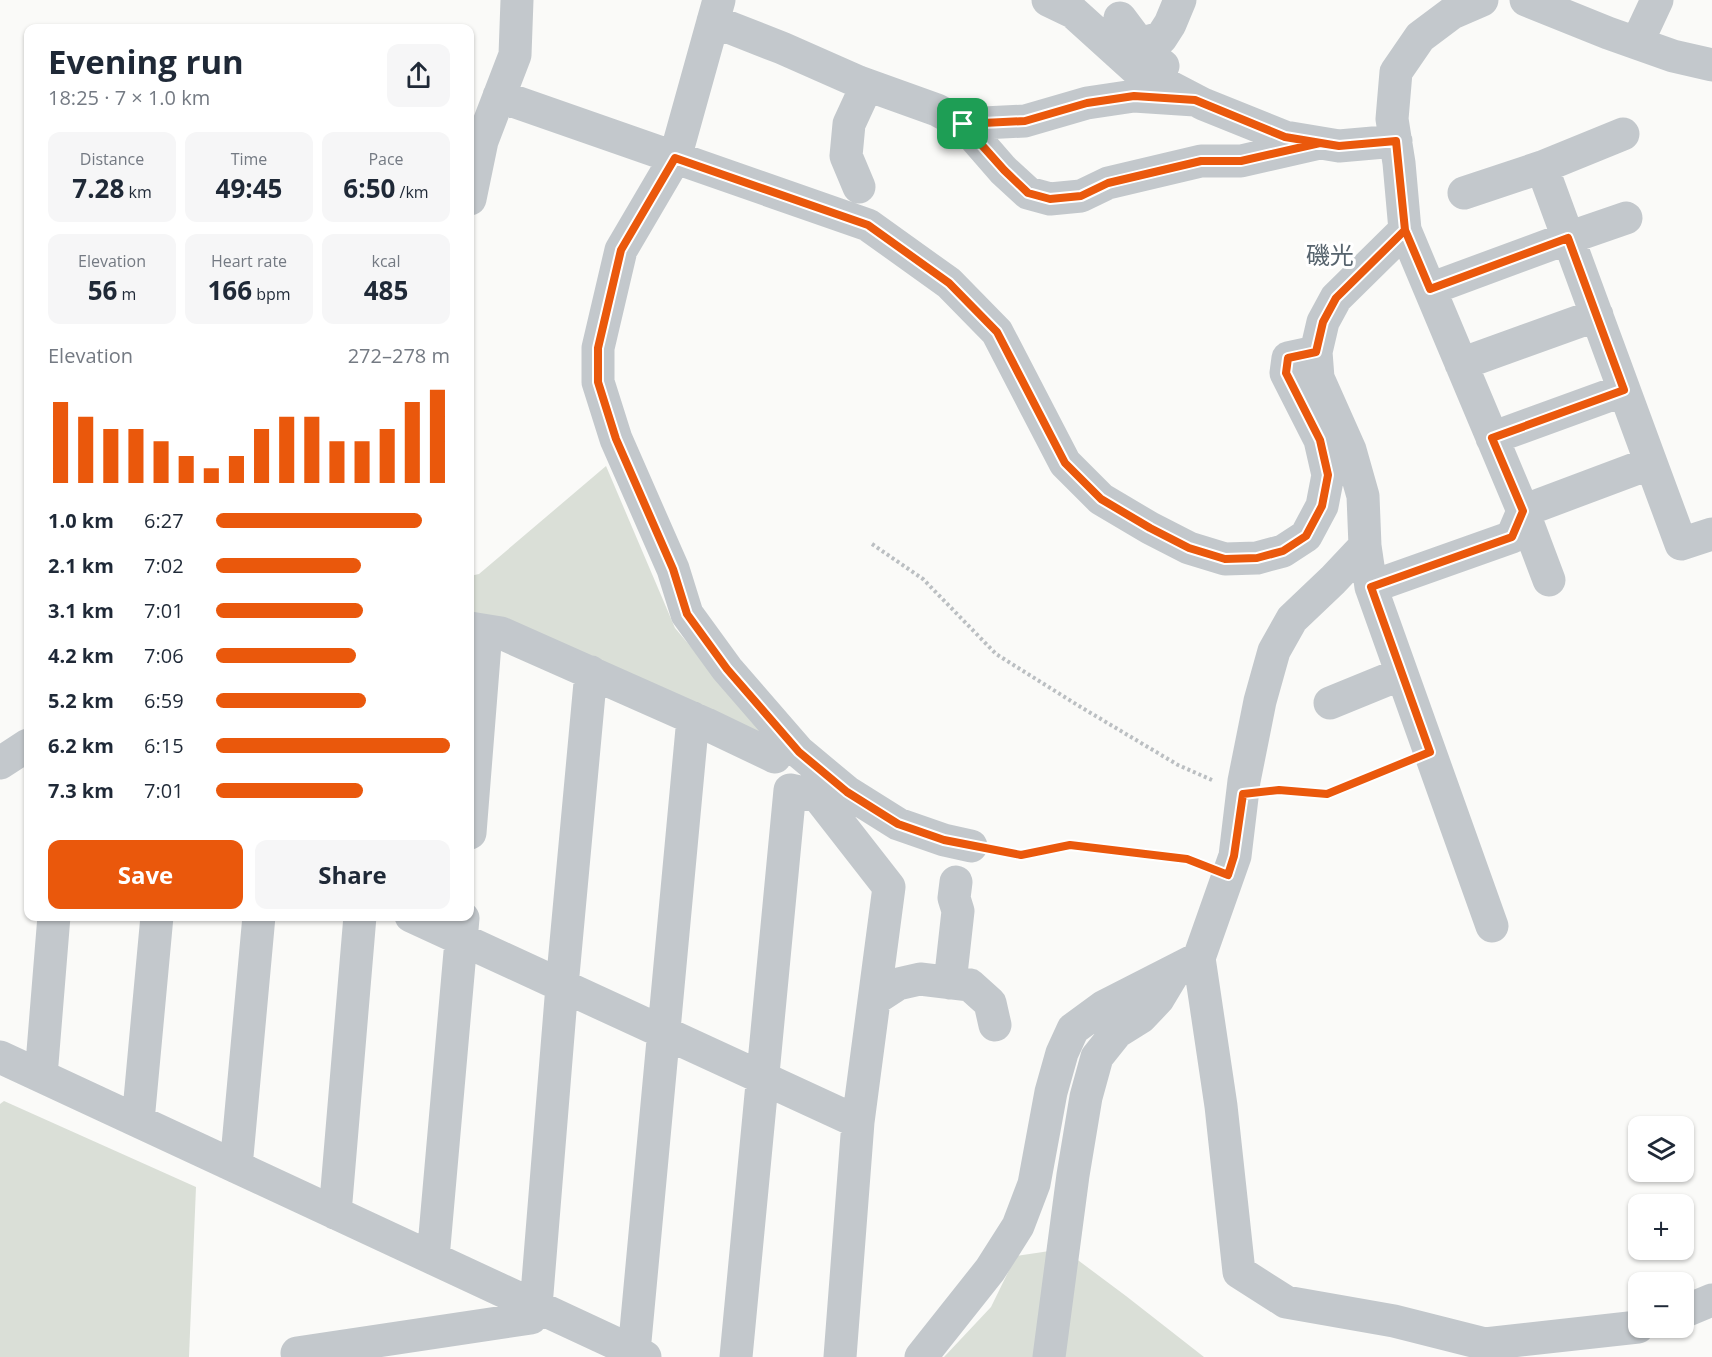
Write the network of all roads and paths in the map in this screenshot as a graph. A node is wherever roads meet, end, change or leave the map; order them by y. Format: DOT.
graph roads {
  1 [pos="517,0"];
  2 [pos="1048,0"];
  3 [pos="1180,0"];
  4 [pos="1482,0"];
  5 [pos="1526,0"];
  6 [pos="1657,0"];
  7 [pos="716,10"];
  8 [pos="1120,18"];
  9 [pos="1637,43"];
  10 [pos="1139,44"];
  11 [pos="1712,65"];
  12 [pos="867,85"];
  13 [pos="499,96"];
  14 [pos="1195,100"];
  15 [pos="963,124"];
  16 [pos="1623,134"];
  17 [pos="1396,141"];
  18 [pos="1320,143"];
  19 [pos="675,158"];
  20 [pos="1542,167"];
  21 [pos="474,180"];
  22 [pos="859,188"];
  23 [pos="1464,193"];
  24 [pos="1626,218"];
  25 [pos="1405,230"];
  26 [pos="1568,238"];
  27 [pos="1430,289"];
  28 [pos="1597,315"];
  29 [pos="1316,352"];
  30 [pos="1461,364"];
  31 [pos="1624,390"];
  32 [pos="1492,438"];
  33 [pos="1651,463"];
  34 [pos="1523,511"];
  35 [pos="1712,534"];
  36 [pos="873,544"];
  37 [pos="1365,546"];
  38 [pos="1549,580"];
  39 [pos="1371,587"];
  40 [pos="478,630"];
  41 [pos="591,672"];
  42 [pos="1401,674"];
  43 [pos="1330,703"];
  44 [pos="693,718"];
  45 [pos="474,732"];
  46 [pos="24,747"];
  47 [pos="1430,752"];
  48 [pos="775,757"];
  49 [pos="0,763"];
  50 [pos="1243,794"];
  51 [pos="971,846"];
  52 [pos="1228,875"];
  53 [pos="956,882"];
  54 [pos="54,921"];
  55 [pos="157,921"];
  56 [pos="259,921"];
  57 [pos="360,921"];
  58 [pos="432,921"];
  59 [pos="1492,926"];
  60 [pos="462,928"];
  61 [pos="1187,964"];
  62 [pos="950,983"];
  63 [pos="562,986"];
  64 [pos="874,999"];
  65 [pos="995,1025"];
  66 [pos="664,1033"];
  67 [pos="0,1057"];
  68 [pos="40,1076"];
  69 [pos="762,1077"];
  70 [pos="138,1121"];
  71 [pos="858,1122"];
  72 [pos="236,1167"];
  73 [pos="335,1213"];
  74 [pos="433,1258"];
  75 [pos="1712,1300"];
  76 [pos="536,1306"];
  77 [pos="1694,1307"];
  78 [pos="1628,1328"];
  79 [pos="297,1353"];
  80 [pos="640,1355"];
  81 [pos="736,1357"];
  82 [pos="840,1357"];
  83 [pos="921,1357"];
  84 [pos="1049,1357"];
  1 -- 13 [label="street"];
  2 -- 14 [label="street"];
  3 -- 10 [label="street"];
  4 -- 17 [label="street"];
  5 -- 9 [label="street"];
  6 -- 9 [label="street"];
  7 -- 12 [label="street"];
  7 -- 19 [label="street"];
  8 -- 10 [label="street"];
  9 -- 11 [label="street"];
  10 -- 14 [label="street"];
  12 -- 15 [label="street"];
  12 -- 22 [label="street"];
  13 -- 19 [label="street"];
  13 -- 21 [label="street"];
  14 -- 15 [label="street"];
  14 -- 18 [label="street"];
  15 -- 18 [label="street"];
  16 -- 20 [label="street"];
  17 -- 18 [label="street"];
  17 -- 25 [label="street"];
  19 -- 29 [label="street"];
  19 -- 51 [label="street"];
  20 -- 23 [label="street"];
  20 -- 26 [label="street"];
  24 -- 26 [label="street"];
  25 -- 27 [label="street"];
  25 -- 29 [label="street"];
  26 -- 27 [label="street"];
  26 -- 28 [label="street"];
  27 -- 30 [label="street"];
  28 -- 30 [label="street"];
  28 -- 31 [label="street"];
  29 -- 37 [label="street"];
  30 -- 32 [label="street"];
  31 -- 32 [label="street"];
  31 -- 33 [label="street"];
  32 -- 34 [label="street"];
  33 -- 34 [label="street"];
  33 -- 35 [label="street"];
  34 -- 38 [label="street"];
  34 -- 39 [label="street"];
  36 -- 50 [label="path"];
  37 -- 39 [label="street"];
  37 -- 50 [label="street"];
  39 -- 42 [label="street"];
  40 -- 41 [label="street"];
  40 -- 45 [label="street"];
  41 -- 44 [label="street"];
  41 -- 63 [label="street"];
  42 -- 43 [label="street"];
  42 -- 47 [label="street"];
  44 -- 48 [label="street"];
  44 -- 66 [label="street"];
  46 -- 49 [label="street"];
  47 -- 50 [label="path"];
  47 -- 59 [label="street"];
  50 -- 52 [label="street"];
  51 -- 52 [label="path"];
  52 -- 61 [label="street"];
  53 -- 62 [label="street"];
  54 -- 68 [label="street"];
  55 -- 70 [label="street"];
  56 -- 72 [label="street"];
  57 -- 73 [label="street"];
  58 -- 60 [label="street"];
  60 -- 63 [label="street"];
  60 -- 74 [label="street"];
  61 -- 78 [label="street"];
  61 -- 83 [label="street"];
  61 -- 84 [label="street"];
  62 -- 64 [label="street"];
  62 -- 65 [label="street"];
  63 -- 66 [label="street"];
  63 -- 76 [label="street"];
  64 -- 69 [label="street"];
  64 -- 71 [label="street"];
  66 -- 69 [label="street"];
  66 -- 80 [label="street"];
  67 -- 68 [label="street"];
  68 -- 70 [label="street"];
  69 -- 71 [label="street"];
  69 -- 81 [label="street"];
  70 -- 72 [label="street"];
  71 -- 82 [label="street"];
  72 -- 73 [label="street"];
  73 -- 74 [label="street"];
  74 -- 76 [label="street"];
  75 -- 77 [label="street"];
  76 -- 79 [label="street"];
  76 -- 80 [label="street"];
}
